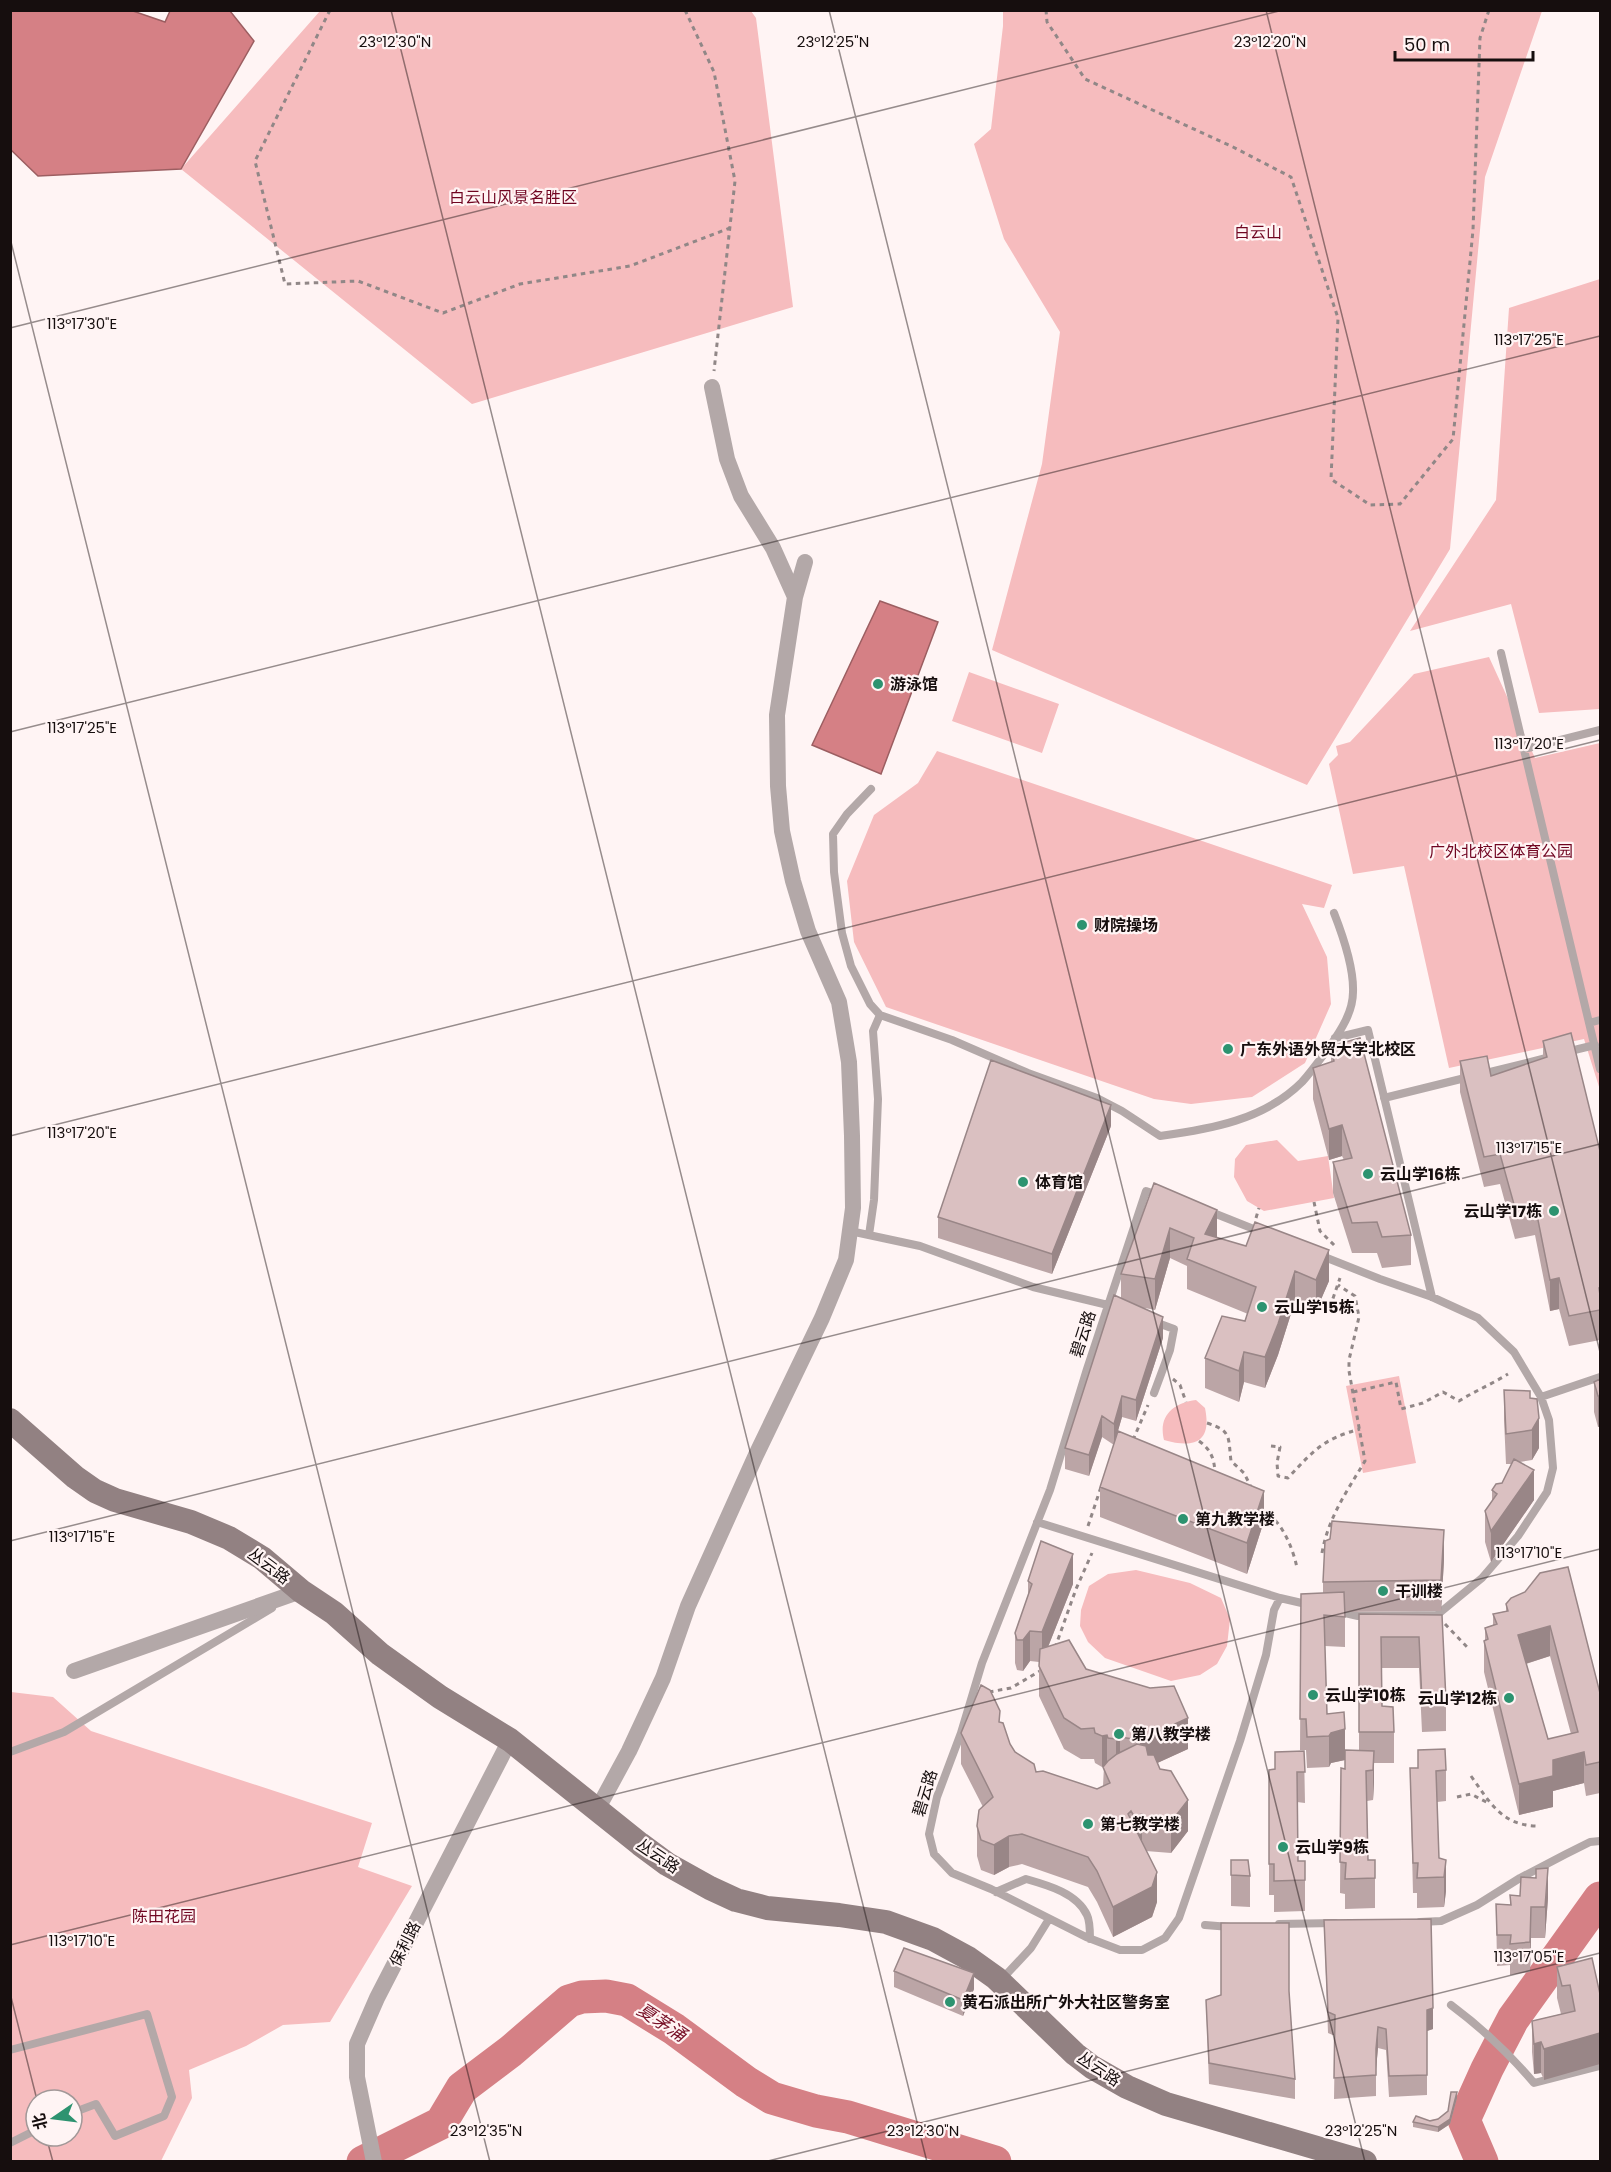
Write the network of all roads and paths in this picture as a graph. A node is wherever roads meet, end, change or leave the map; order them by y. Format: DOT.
graph roads {
  1 [pos="330,10"];
  2 [pos="685,10"];
  3 [pos="1046,10"];
  4 [pos="1489,10"];
  5 [pos="730,228"];
  6 [pos="712,387"];
  7 [pos="805,562"];
  8 [pos="795,597"];
  9 [pos="1501,653"];
  10 [pos="1600,730"];
  11 [pos="1524,748"];
  12 [pos="871,789"];
  13 [pos="1334,913"];
  14 [pos="880,1015"];
  15 [pos="1600,1020"];
  16 [pos="1589,1023"];
  17 [pos="1335,1038"];
  18 [pos="1595,1045"];
  19 [pos="1600,1069"];
  20 [pos="1384,1098"];
  21 [pos="1314,1202"];
  22 [pos="850,1231"];
  23 [pos="869,1234"];
  24 [pos="1344,1265"];
  25 [pos="1338,1285"];
  26 [pos="1432,1297"];
  27 [pos="1108,1305"];
  28 [pos="1330,1307"];
  29 [pos="1123,1310"];
  30 [pos="1142,1317"];
  31 [pos="1161,1372"];
  32 [pos="1508,1374"];
  33 [pos="1600,1377"];
  34 [pos="1353,1392"];
  35 [pos="1154,1393"];
  36 [pos="1541,1397"];
  37 [pos="1185,1402"];
  38 [pos="10,1420"];
  39 [pos="1207,1423"];
  40 [pos="1360,1429"];
  41 [pos="1199,1441"];
  42 [pos="1132,1443"];
  43 [pos="1271,1446"];
  44 [pos="1105,1478"];
  45 [pos="1215,1480"];
  46 [pos="1257,1495"];
  47 [pos="1260,1502"];
  48 [pos="1252,1507"];
  49 [pos="1262,1511"];
  50 [pos="1037,1522"];
  51 [pos="1085,1537"];
  52 [pos="1098,1541"];
  53 [pos="1322,1553"];
  54 [pos="1297,1568"];
  55 [pos="300,1591"];
  56 [pos="1280,1598"];
  57 [pos="1437,1615"];
  58 [pos="1469,1649"];
  59 [pos="1054,1650"];
  60 [pos="1044,1664"];
  61 [pos="74,1671"];
  62 [pos="973,1695"];
  63 [pos="510,1740"];
  64 [pos="10,1752"];
  65 [pos="1471,1776"];
  66 [pos="1457,1797"];
  67 [pos="1491,1804"];
  68 [pos="597,1810"];
  69 [pos="1536,1826"];
  70 [pos="1600,1841"];
  71 [pos="996,1892"];
  72 [pos="1049,1919"];
  73 [pos="1412,1922"];
  74 [pos="1348,1923"];
  75 [pos="1205,1925"];
  76 [pos="1269,1925"];
  77 [pos="1235,1927"];
  78 [pos="1090,1939"];
  79 [pos="1000,1981"];
  80 [pos="1451,2005"];
  81 [pos="10,2050"];
  82 [pos="1600,2066"];
  83 [pos="84,2108"];
  84 [pos="24,2136"];
  85 [pos="10,2143"];
  86 [pos="374,2162"];
  87 [pos="1365,2162"];
  1 -- 5 [label="path"];
  2 -- 5 [label="path"];
  3 -- 4 [label="path"];
  5 -- 6 [label="path"];
  6 -- 8 [label="street"];
  7 -- 8 [label="street"];
  8 -- 22 [label="street"];
  9 -- 11 [label="lane"];
  10 -- 11 [label="lane"];
  11 -- 16 [label="lane"];
  12 -- 14 [label="lane"];
  13 -- 17 [label="lane"];
  14 -- 17 [label="lane"];
  14 -- 23 [label="lane"];
  15 -- 16 [label="lane"];
  16 -- 18 [label="lane"];
  17 -- 20 [label="lane"];
  18 -- 19 [label="lane"];
  18 -- 20 [label="lane"];
  20 -- 26 [label="lane"];
  21 -- 24 [label="path"];
  22 -- 23 [label="lane"];
  22 -- 68 [label="street"];
  23 -- 27 [label="lane"];
  24 -- 25 [label="path"];
  24 -- 26 [label="lane, 碧云路"];
  24 -- 27 [label="lane, 碧云路"];
  25 -- 28 [label="path"];
  25 -- 34 [label="path"];
  26 -- 36 [label="lane, 碧云路"];
  27 -- 29 [label="lane"];
  27 -- 50 [label="lane, 碧云路"];
  30 -- 31 [label="lane"];
  31 -- 35 [label="lane"];
  31 -- 37 [label="path"];
  32 -- 34 [label="path"];
  33 -- 36 [label="lane"];
  34 -- 40 [label="path"];
  35 -- 42 [label="path"];
  36 -- 57 [label="lane, 碧云路"];
  38 -- 55 [label="street, 丛云路"];
  39 -- 46 [label="path"];
  40 -- 43 [label="path"];
  40 -- 53 [label="path"];
  41 -- 45 [label="path"];
  44 -- 51 [label="path"];
  47 -- 49 [label="path"];
  48 -- 49 [label="path"];
  49 -- 54 [label="path"];
  50 -- 51 [label="lane"];
  50 -- 62 [label="lane, 碧云路"];
  51 -- 52 [label="lane"];
  52 -- 56 [label="lane"];
  52 -- 59 [label="path"];
  55 -- 61 [label="street"];
  55 -- 63 [label="street, 丛云路"];
  55 -- 64 [label="lane"];
  56 -- 57 [label="lane"];
  56 -- 78 [label="lane, 碧云路"];
  57 -- 58 [label="path"];
  60 -- 62 [label="path"];
  62 -- 71 [label="lane, 碧云路"];
  63 -- 68 [label="street, 丛云路"];
  63 -- 86 [label="street, 保利路"];
  65 -- 67 [label="path"];
  66 -- 67 [label="path"];
  67 -- 69 [label="path"];
  68 -- 79 [label="street, 丛云路"];
  70 -- 73 [label="lane"];
  71 -- 72 [label="lane, 碧云路"];
  71 -- 78 [label="lane"];
  72 -- 78 [label="lane, 碧云路"];
  72 -- 79 [label="lane"];
  74 -- 76 [label="lane"];
  75 -- 77 [label="lane"];
  79 -- 87 [label="street, 丛云路"];
  80 -- 82 [label="lane"];
  81 -- 83 [label="lane"];
  84 -- 85 [label="lane"];
}
